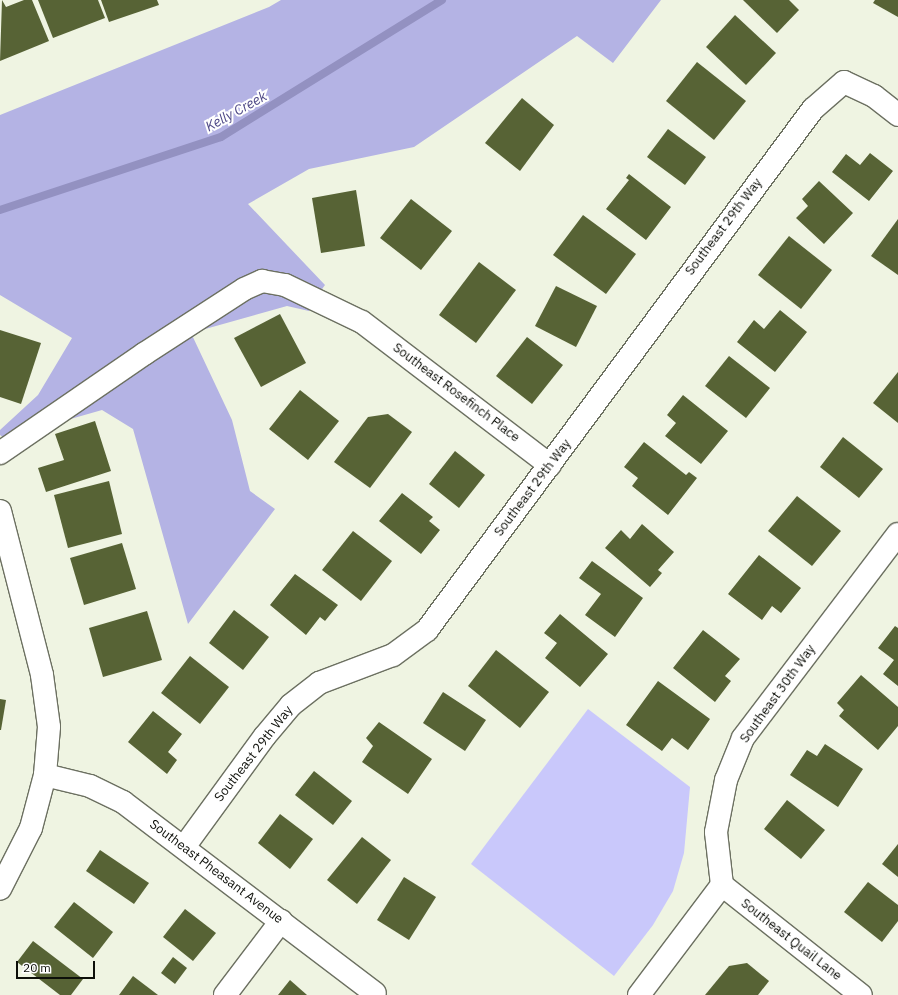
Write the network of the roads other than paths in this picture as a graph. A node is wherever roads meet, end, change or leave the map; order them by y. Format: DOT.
graph roads {
  1 [pos="898,115"];
  2 [pos="0,453"];
  3 [pos="550,464"];
  4 [pos="0,511"];
  5 [pos="898,534"];
  6 [pos="45,775"];
  7 [pos="184,847"];
  8 [pos="722,885"];
  9 [pos="0,889"];
  10 [pos="281,921"];
  11 [pos="375,993"];
  12 [pos="224,995"];
  13 [pos="639,995"];
  14 [pos="861,995"];
  1 -- 3 [label="street, Southeast 29th Way"];
  2 -- 3 [label="street, Southeast Rosefinch Place"];
  3 -- 7 [label="street, Southeast 29th Way"];
  4 -- 6 [label="street"];
  5 -- 8 [label="street, Southeast 30th Way"];
  6 -- 7 [label="street, Southeast Pheasant Avenue"];
  6 -- 9 [label="street"];
  7 -- 10 [label="street, Southeast Pheasant Avenue"];
  8 -- 13 [label="street"];
  8 -- 14 [label="street, Southeast Quail Lane"];
  10 -- 11 [label="street, Southeast Pheasant Avenue"];
  10 -- 12 [label="street"];
}
